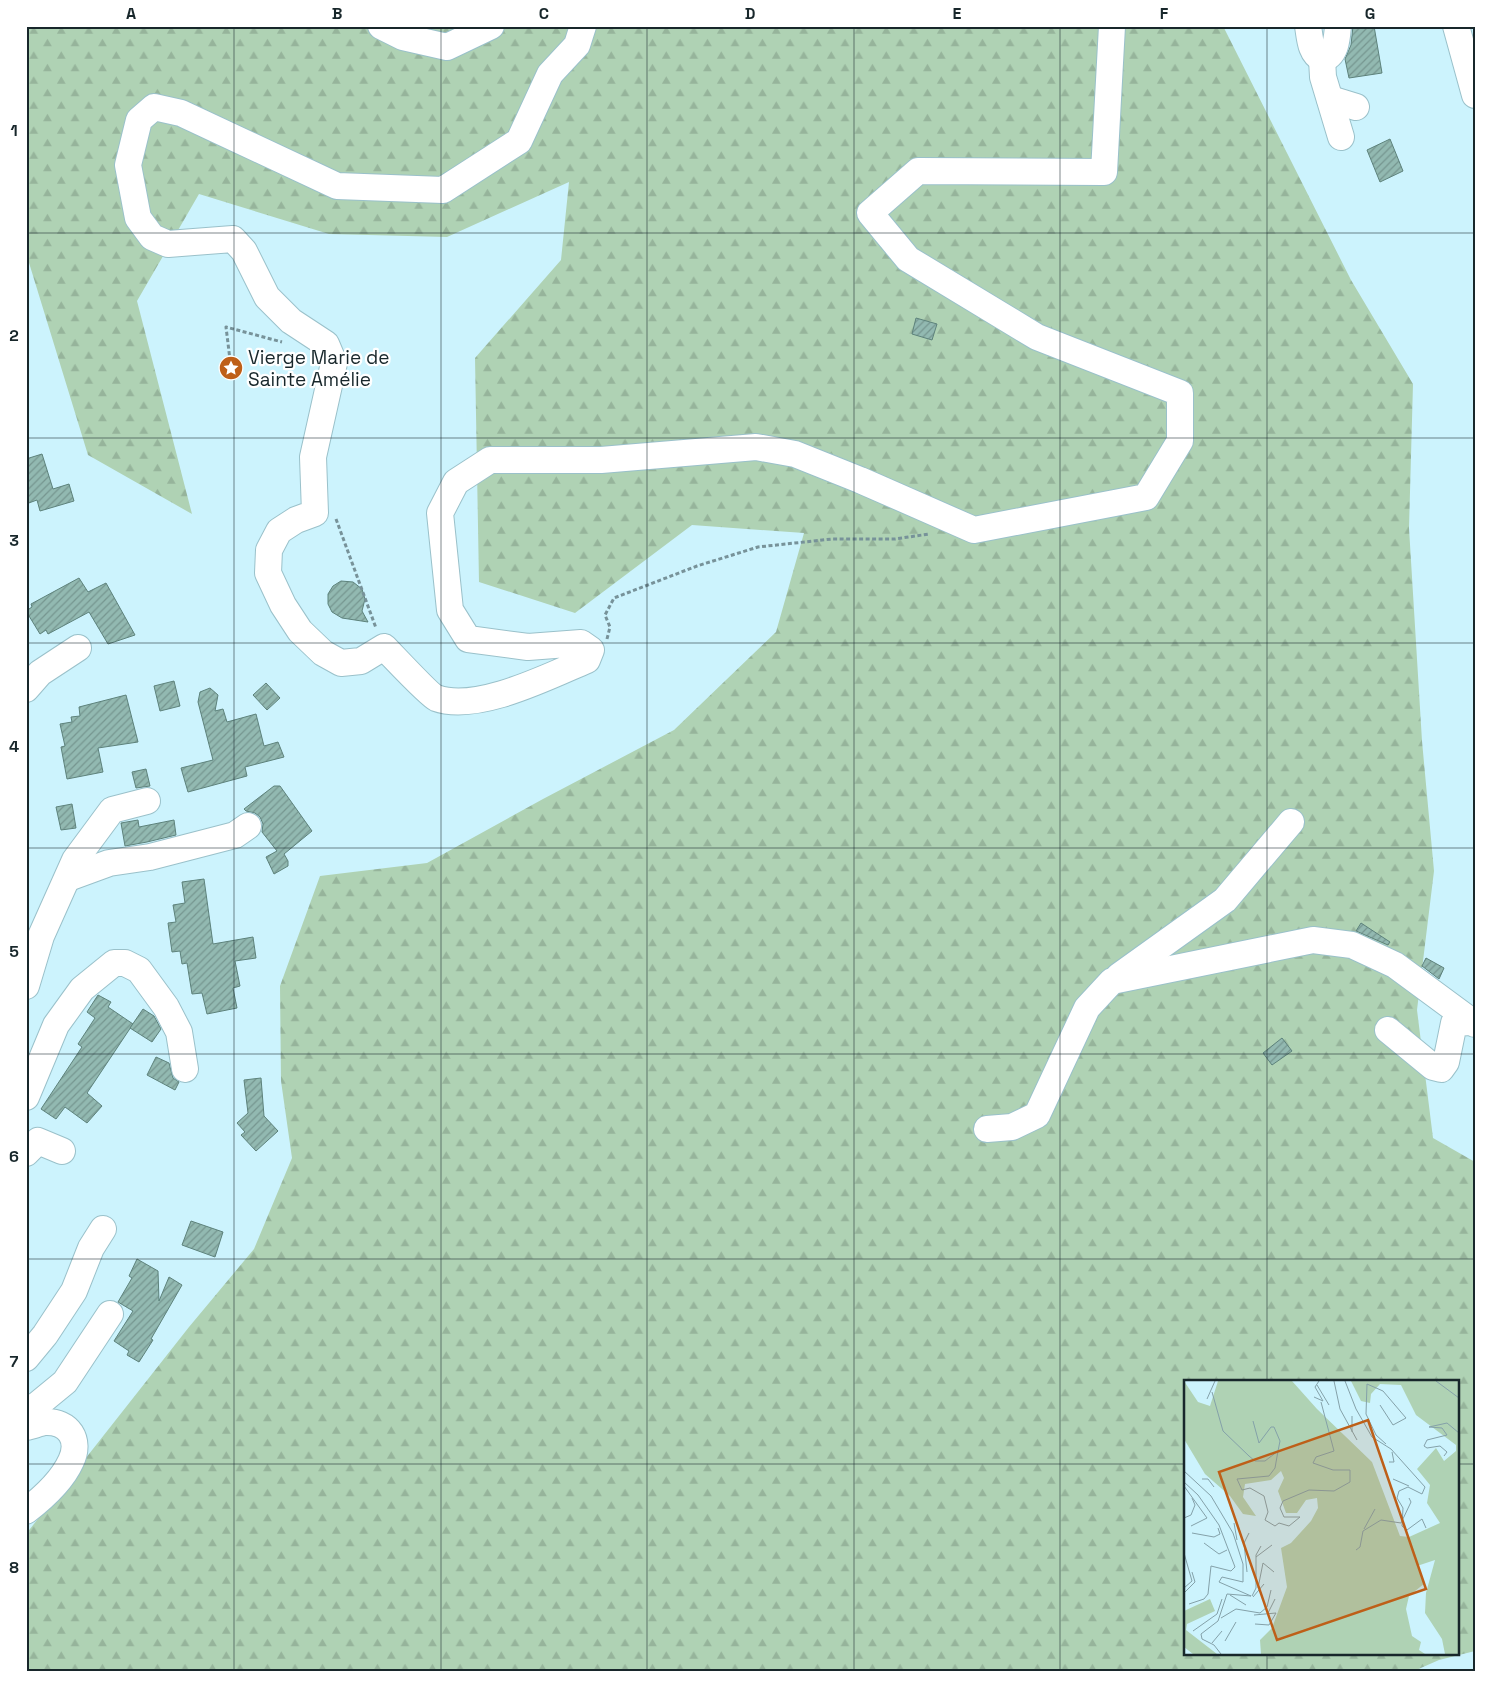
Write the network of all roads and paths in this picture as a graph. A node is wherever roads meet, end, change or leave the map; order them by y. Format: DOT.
graph roads {
  1 [pos="380,26"];
  2 [pos="491,26"];
  3 [pos="583,26"];
  4 [pos="1112,26"];
  5 [pos="1308,26"];
  6 [pos="1338,26"];
  7 [pos="1456,26"];
  8 [pos="1322,59"];
  9 [pos="1475,95"];
  10 [pos="1330,99"];
  11 [pos="1356,107"];
  12 [pos="1341,137"];
  13 [pos="283,343"];
  14 [pos="231,368"];
  15 [pos="324,512"];
  16 [pos="937,533"];
  17 [pos="384,647"];
  18 [pos="78,648"];
  19 [pos="591,650"];
  20 [pos="26,689"];
  21 [pos="147,802"];
  22 [pos="1291,822"];
  23 [pos="248,826"];
  24 [pos="68,878"];
  25 [pos="1112,981"];
  26 [pos="26,986"];
  27 [pos="1473,1023"];
  28 [pos="1388,1030"];
  29 [pos="185,1069"];
  30 [pos="26,1097"];
  31 [pos="987,1129"];
  32 [pos="62,1151"];
  33 [pos="26,1153"];
  34 [pos="103,1229"];
  35 [pos="110,1314"];
  36 [pos="26,1358"];
  37 [pos="26,1411"];
  38 [pos="26,1427"];
  39 [pos="26,1510"];
  1 -- 2 [label="street"];
  3 -- 15 [label="street"];
  4 -- 19 [label="street"];
  5 -- 8 [label="street"];
  6 -- 8 [label="street"];
  7 -- 9 [label="street"];
  8 -- 10 [label="street"];
  10 -- 11 [label="street"];
  10 -- 12 [label="street"];
  13 -- 14 [label="path"];
  15 -- 17 [label="path"];
  15 -- 17 [label="street"];
  16 -- 19 [label="path"];
  17 -- 19 [label="street"];
  18 -- 20 [label="street"];
  21 -- 24 [label="street"];
  22 -- 25 [label="street"];
  23 -- 24 [label="street"];
  24 -- 26 [label="street"];
  25 -- 27 [label="street"];
  25 -- 31 [label="street"];
  27 -- 28 [label="street"];
  29 -- 30 [label="street"];
  32 -- 33 [label="street"];
  34 -- 36 [label="street"];
  35 -- 37 [label="street"];
  38 -- 39 [label="street"];
}
